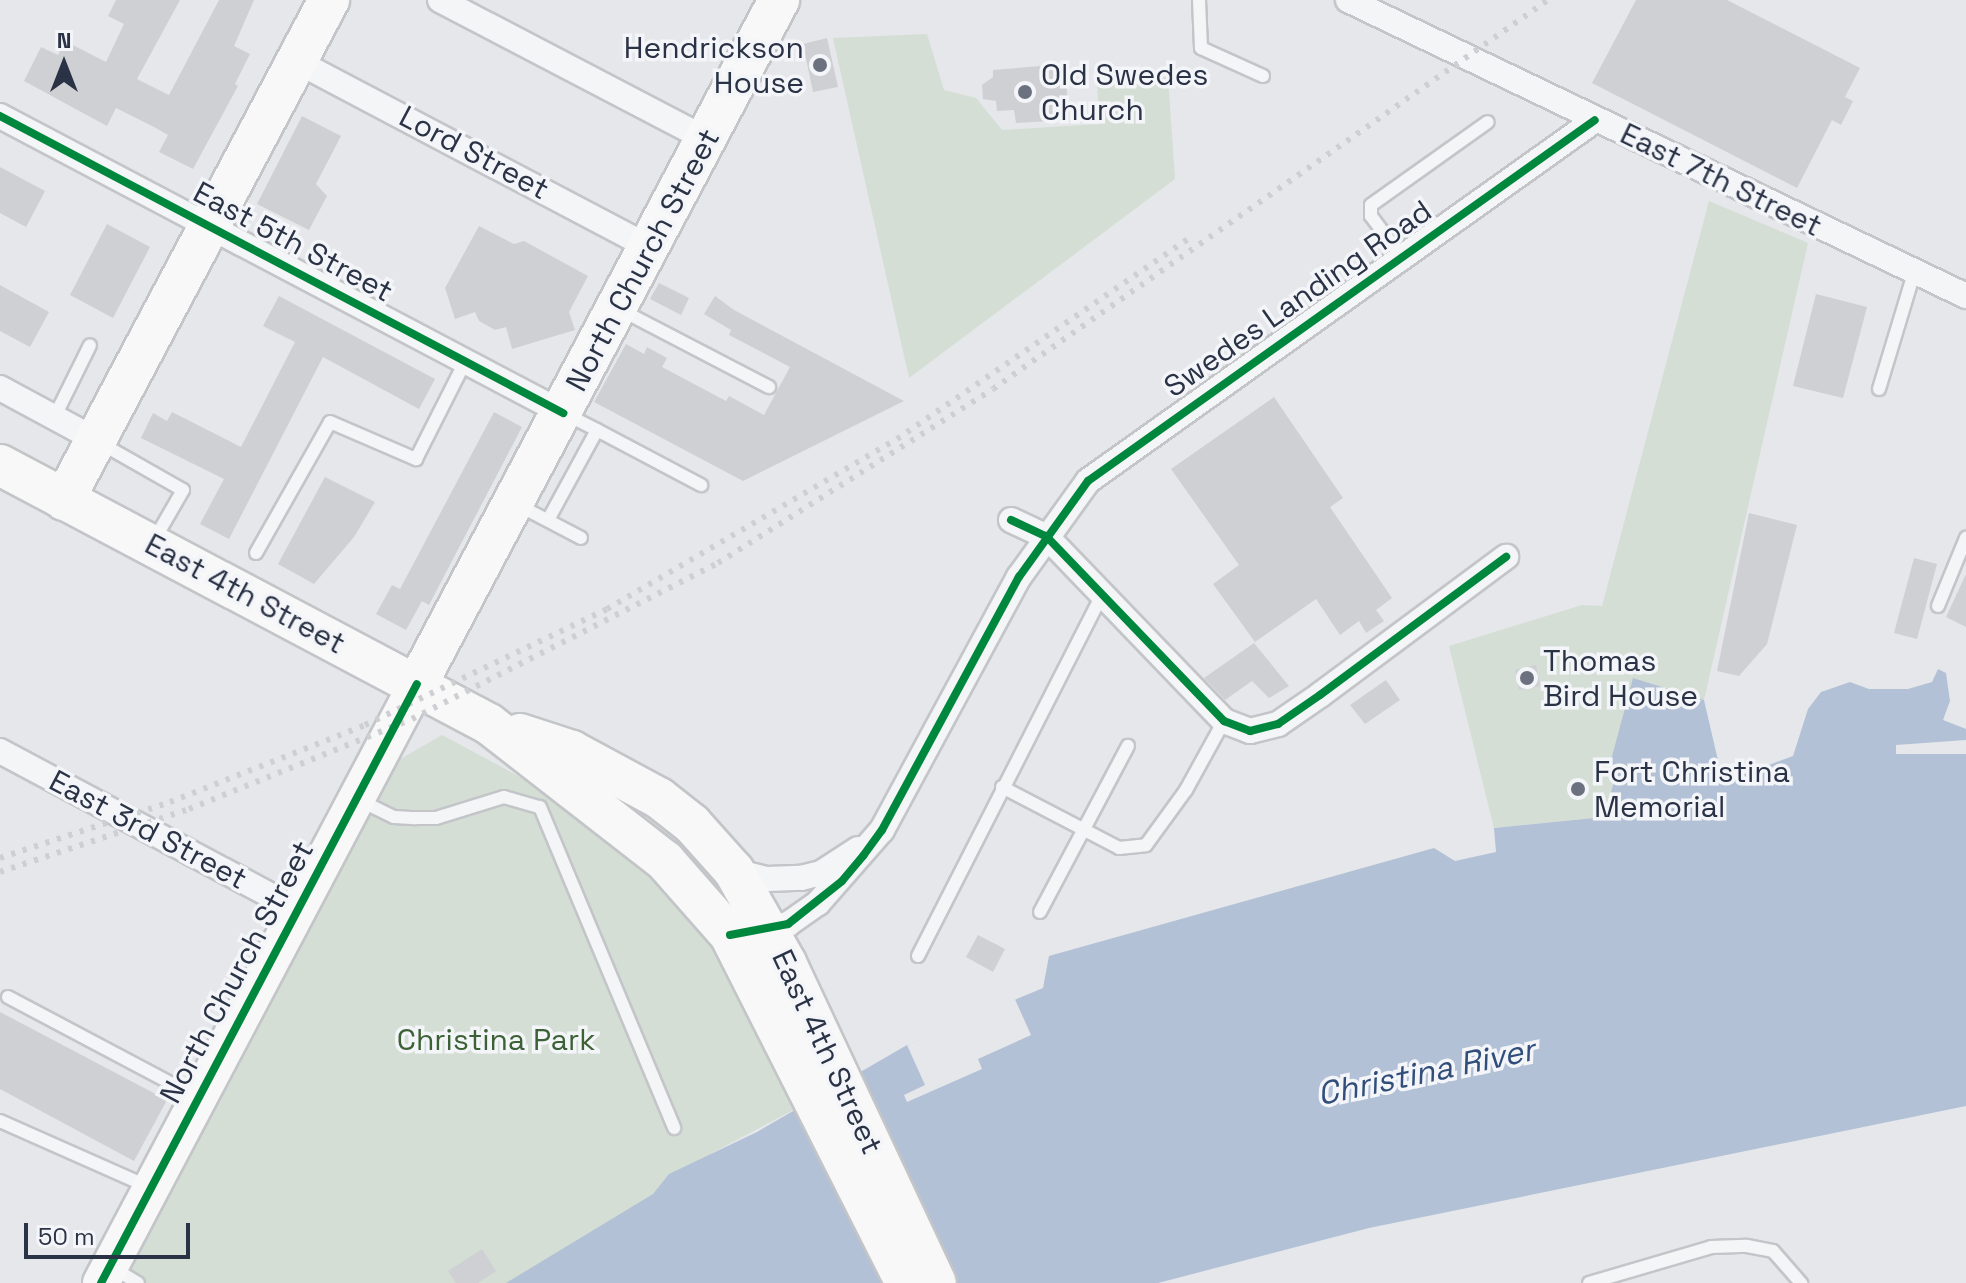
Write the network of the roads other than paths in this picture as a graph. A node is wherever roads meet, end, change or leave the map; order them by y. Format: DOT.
graph roads {
  1 [pos="329,0"];
  2 [pos="440,0"];
  3 [pos="779,0"];
  4 [pos="1199,0"];
  5 [pos="1348,0"];
  6 [pos="298,62"];
  7 [pos="1263,76"];
  8 [pos="0,116"];
  9 [pos="1595,120"];
  10 [pos="1488,122"];
  11 [pos="706,139"];
  12 [pos="211,226"];
  13 [pos="649,247"];
  14 [pos="1401,256"];
  15 [pos="1914,273"];
  16 [pos="1966,296"];
  17 [pos="618,309"];
  18 [pos="90,345"];
  19 [pos="466,360"];
  20 [pos="769,387"];
  21 [pos="0,388"];
  22 [pos="1879,389"];
  23 [pos="54,418"];
  24 [pos="580,421"];
  25 [pos="98,441"];
  26 [pos="0,465"];
  27 [pos="701,485"];
  28 [pos="64,500"];
  29 [pos="532,512"];
  30 [pos="1011,520"];
  31 [pos="1046,536"];
  32 [pos="581,538"];
  33 [pos="1966,538"];
  34 [pos="151,545"];
  35 [pos="256,553"];
  36 [pos="1506,557"];
  37 [pos="1102,595"];
  38 [pos="1938,606"];
  39 [pos="417,684"];
  40 [pos="1224,721"];
  41 [pos="489,724"];
  42 [pos="1128,746"];
  43 [pos="0,751"];
  44 [pos="1002,787"];
  45 [pos="356,799"];
  46 [pos="882,830"];
  47 [pos="1083,830"];
  48 [pos="734,871"];
  49 [pos="296,909"];
  50 [pos="1040,912"];
  51 [pos="730,935"];
  52 [pos="778,946"];
  53 [pos="918,956"];
  54 [pos="8,997"];
  55 [pos="198,1097"];
  56 [pos="0,1121"];
  57 [pos="674,1128"];
  58 [pos="151,1188"];
  59 [pos="116,1278"];
  60 [pos="906,1283"];
  61 [pos="936,1283"];
  62 [pos="1589,1283"];
  63 [pos="1801,1283"];
  1 -- 6 [label="main road"];
  2 -- 11 [label="street"];
  3 -- 11 [label="main road, North Church Street"];
  4 -- 7 [label="lane"];
  5 -- 9 [label="street, East 7th Street"];
  6 -- 12 [label="main road"];
  6 -- 13 [label="street, Lord Street"];
  8 -- 12 [label="street, East 5th Street"];
  9 -- 14 [label="street, Swedes Landing Road"];
  9 -- 15 [label="street, East 7th Street"];
  10 -- 14 [label="lane"];
  11 -- 13 [label="main road, North Church Street"];
  12 -- 19 [label="street, East 5th Street"];
  12 -- 25 [label="main road"];
  13 -- 17 [label="main road, North Church Street"];
  14 -- 31 [label="street, Swedes Landing Road"];
  15 -- 16 [label="street, East 7th Street"];
  15 -- 22 [label="lane"];
  17 -- 20 [label="lane"];
  17 -- 24 [label="main road, North Church Street"];
  18 -- 23 [label="lane"];
  19 -- 24 [label="street, East 5th Street"];
  19 -- 35 [label="lane"];
  21 -- 23 [label="street"];
  23 -- 25 [label="street"];
  24 -- 27 [label="lane"];
  24 -- 29 [label="main road, North Church Street"];
  25 -- 28 [label="main road"];
  25 -- 34 [label="lane"];
  26 -- 28 [label="main road, East 4th Street"];
  28 -- 34 [label="main road, East 4th Street"];
  29 -- 32 [label="lane"];
  29 -- 39 [label="main road, North Church Street"];
  30 -- 31 [label="street"];
  31 -- 37 [label="street"];
  31 -- 46 [label="street, Swedes Landing Road"];
  33 -- 38 [label="lane"];
  34 -- 39 [label="main road, East 4th Street"];
  36 -- 40 [label="street"];
  37 -- 40 [label="street"];
  37 -- 44 [label="lane"];
  39 -- 41 [label="main road, East 4th Street"];
  39 -- 45 [label="street, North Church Street"];
  40 -- 47 [label="lane"];
  41 -- 48 [label="main road, East 4th Street"];
  41 -- 51 [label="main road, East 4th Street"];
  42 -- 47 [label="lane"];
  43 -- 49 [label="street, East 3rd Street"];
  44 -- 47 [label="lane"];
  44 -- 53 [label="lane"];
  45 -- 49 [label="street, North Church Street"];
  45 -- 57 [label="lane"];
  46 -- 48 [label="street, Swedes Landing Road"];
  46 -- 52 [label="street, Swedes Landing Road"];
  47 -- 50 [label="lane"];
  48 -- 52 [label="main road, East 4th Street"];
  49 -- 55 [label="street, North Church Street"];
  51 -- 52 [label="street, Swedes Landing Road"];
  51 -- 60 [label="main road, East 4th Street"];
  52 -- 61 [label="main road, East 4th Street"];
  54 -- 55 [label="lane"];
  55 -- 58 [label="street, North Church Street"];
  56 -- 58 [label="lane"];
  58 -- 59 [label="street, North Church Street"];
  62 -- 63 [label="lane"];
}
